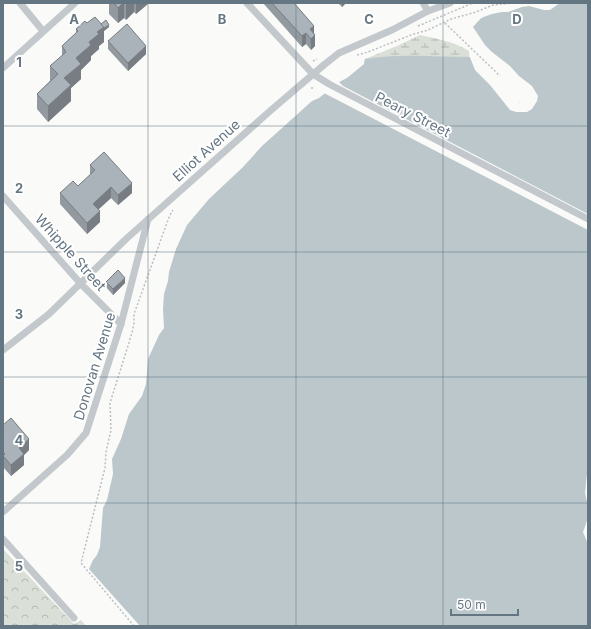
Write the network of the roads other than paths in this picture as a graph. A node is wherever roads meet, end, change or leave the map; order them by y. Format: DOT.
graph roads {
  1 [pos="20,3"];
  2 [pos="75,3"];
  3 [pos="247,3"];
  4 [pos="423,3"];
  5 [pos="450,3"];
  6 [pos="428,11"];
  7 [pos="43,31"];
  8 [pos="3,68"];
  9 [pos="313,74"];
  10 [pos="3,196"];
  11 [pos="148,219"];
  12 [pos="588,219"];
  13 [pos="81,284"];
  14 [pos="121,324"];
  15 [pos="3,350"];
  16 [pos="3,512"];
  17 [pos="3,539"];
  18 [pos="74,618"];
  1 -- 7 [label="street"];
  2 -- 7 [label="street"];
  3 -- 9 [label="street, Peary Street"];
  4 -- 6 [label="street"];
  5 -- 6 [label="street, Elliot Avenue"];
  6 -- 9 [label="street, Elliot Avenue"];
  7 -- 8 [label="street"];
  9 -- 11 [label="street, Elliot Avenue"];
  9 -- 12 [label="street, Peary Street"];
  10 -- 13 [label="street, Whipple Street"];
  11 -- 13 [label="street, Elliot Avenue"];
  11 -- 14 [label="street, Donovan Avenue"];
  13 -- 14 [label="street, Whipple Street"];
  13 -- 15 [label="street, Elliot Avenue"];
  14 -- 16 [label="street, Donovan Avenue"];
  17 -- 18 [label="street"];
}
